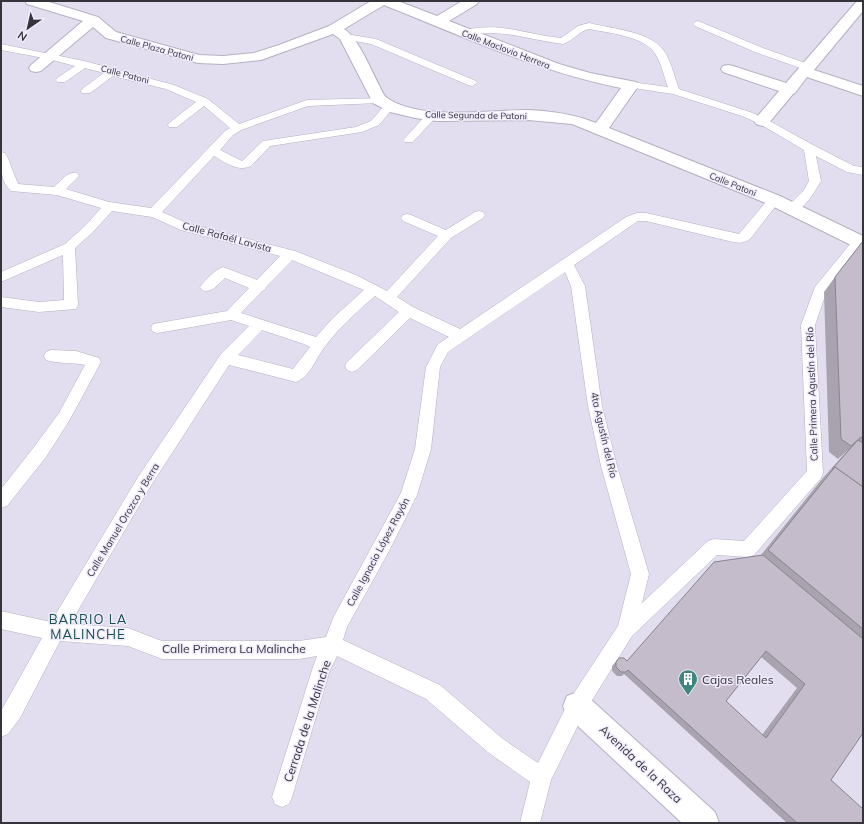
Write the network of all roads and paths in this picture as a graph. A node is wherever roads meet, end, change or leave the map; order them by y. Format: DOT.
graph roads {
  1 [pos="36,1"];
  2 [pos="381,1"];
  3 [pos="386,1"];
  4 [pos="472,1"];
  5 [pos="863,2"];
  6 [pos="93,20"];
  7 [pos="438,21"];
  8 [pos="698,24"];
  9 [pos="340,33"];
  10 [pos="464,33"];
  11 [pos="1,47"];
  12 [pos="50,56"];
  13 [pos="84,64"];
  14 [pos="36,68"];
  15 [pos="728,69"];
  16 [pos="805,69"];
  17 [pos="113,71"];
  18 [pos="61,80"];
  19 [pos="472,83"];
  20 [pos="630,85"];
  21 [pos="790,90"];
  22 [pos="86,91"];
  23 [pos="675,91"];
  24 [pos="863,91"];
  25 [pos="204,101"];
  26 [pos="384,104"];
  27 [pos="431,116"];
  28 [pos="762,121"];
  29 [pos="173,124"];
  30 [pos="238,128"];
  31 [pos="599,130"];
  32 [pos="409,140"];
  33 [pos="809,148"];
  34 [pos="213,151"];
  35 [pos="1,156"];
  36 [pos="863,171"];
  37 [pos="73,176"];
  38 [pos="57,191"];
  39 [pos="774,200"];
  40 [pos="109,206"];
  41 [pos="792,209"];
  42 [pos="154,212"];
  43 [pos="479,215"];
  44 [pos="407,218"];
  45 [pos="447,235"];
  46 [pos="861,243"];
  47 [pos="69,246"];
  48 [pos="290,254"];
  49 [pos="567,264"];
  50 [pos="1,277"];
  51 [pos="207,287"];
  52 [pos="260,287"];
  53 [pos="374,289"];
  54 [pos="388,299"];
  55 [pos="1,302"];
  56 [pos="408,311"];
  57 [pos="231,315"];
  58 [pos="259,325"];
  59 [pos="158,328"];
  60 [pos="461,336"];
  61 [pos="319,345"];
  62 [pos="51,356"];
  63 [pos="226,358"];
  64 [pos="352,366"];
  65 [pos="1,501"];
  66 [pos="1,620"];
  67 [pos="626,630"];
  68 [pos="55,632"];
  69 [pos="333,645"];
  70 [pos="577,706"];
  71 [pos="1,727"];
  72 [pos="541,778"];
  73 [pos="282,797"];
  74 [pos="530,823"];
  75 [pos="704,823"];
  1 -- 6 [label="street, Calle Plaza Patoni"];
  2 -- 9 [label="street, Calle Plaza Patoni"];
  3 -- 7 [label="street, Calle Maclovio Herrera"];
  4 -- 7 [label="street"];
  5 -- 16 [label="street"];
  6 -- 9 [label="street, Calle Plaza Patoni"];
  6 -- 12 [label="street"];
  7 -- 10 [label="street, Calle Maclovio Herrera"];
  8 -- 16 [label="lane"];
  9 -- 19 [label="lane"];
  9 -- 26 [label="street"];
  10 -- 20 [label="street, Calle Maclovio Herrera"];
  10 -- 23 [label="lane"];
  11 -- 12 [label="lane, Calle Patoni"];
  12 -- 13 [label="lane, Calle Patoni"];
  12 -- 14 [label="street"];
  13 -- 17 [label="lane, Calle Patoni"];
  13 -- 18 [label="lane"];
  15 -- 21 [label="street"];
  16 -- 21 [label="street"];
  16 -- 24 [label="street"];
  17 -- 22 [label="lane"];
  17 -- 25 [label="lane, Calle Patoni"];
  20 -- 23 [label="lane"];
  20 -- 31 [label="street"];
  21 -- 28 [label="street"];
  23 -- 28 [label="lane"];
  25 -- 29 [label="lane"];
  25 -- 30 [label="lane, Calle Patoni"];
  26 -- 27 [label="street, Calle Segunda de Patoni"];
  26 -- 30 [label="lane, Calle Segunda de Patoni"];
  26 -- 34 [label="lane"];
  27 -- 31 [label="street, Calle Segunda de Patoni"];
  27 -- 32 [label="lane"];
  28 -- 33 [label="lane"];
  30 -- 34 [label="lane, Calle Segunda de Patoni"];
  31 -- 39 [label="street, Calle Patoni"];
  33 -- 36 [label="lane"];
  33 -- 41 [label="lane"];
  34 -- 42 [label="lane, Calle Segunda de Patoni"];
  35 -- 38 [label="lane, Calle Rafaél Lavista"];
  37 -- 38 [label="lane"];
  38 -- 40 [label="lane, Calle Rafaél Lavista"];
  39 -- 41 [label="street, Calle Patoni"];
  39 -- 49 [label="lane"];
  40 -- 42 [label="lane, Calle Rafaél Lavista"];
  40 -- 47 [label="lane"];
  41 -- 46 [label="street, Calle Patoni"];
  42 -- 48 [label="lane, Calle Rafaél Lavista"];
  43 -- 45 [label="lane"];
  44 -- 45 [label="lane"];
  45 -- 54 [label="lane"];
  46 -- 67 [label="lane, Calle Primera Agustín del Río"];
  47 -- 50 [label="lane"];
  47 -- 55 [label="lane"];
  48 -- 52 [label="lane"];
  48 -- 53 [label="lane, Calle Rafaél Lavista"];
  49 -- 60 [label="lane, Calle Ignacio López Rayón"];
  49 -- 67 [label="lane, 4ta Agustín del Río"];
  51 -- 52 [label="lane"];
  52 -- 57 [label="lane"];
  53 -- 54 [label="lane, Calle Rafaél Lavista"];
  53 -- 61 [label="lane"];
  54 -- 56 [label="lane, Calle Rafaél Lavista"];
  56 -- 60 [label="lane, Calle Rafaél Lavista"];
  56 -- 64 [label="lane"];
  57 -- 58 [label="lane"];
  57 -- 59 [label="lane"];
  58 -- 61 [label="lane"];
  58 -- 63 [label="lane, Calle Manuel Orozco y Berra"];
  60 -- 69 [label="lane, Calle Ignacio López Rayón"];
  61 -- 63 [label="lane"];
  62 -- 65 [label="lane"];
  63 -- 68 [label="lane, Calle Manuel Orozco y Berra"];
  66 -- 68 [label="lane, Calle Primera La Malinche"];
  67 -- 70 [label="lane, 4ta Agustín del Río"];
  68 -- 69 [label="lane, Calle Primera La Malinche"];
  68 -- 71 [label="lane, Calle Manuel Orozco y Berra"];
  69 -- 72 [label="lane"];
  69 -- 73 [label="lane, Cerrada de la Malinche"];
  70 -- 72 [label="lane, 4ta Agustín del Río"];
  70 -- 75 [label="street, Avenida de la Raza"];
  72 -- 74 [label="lane, 4ta Agustín del Río"];
}
